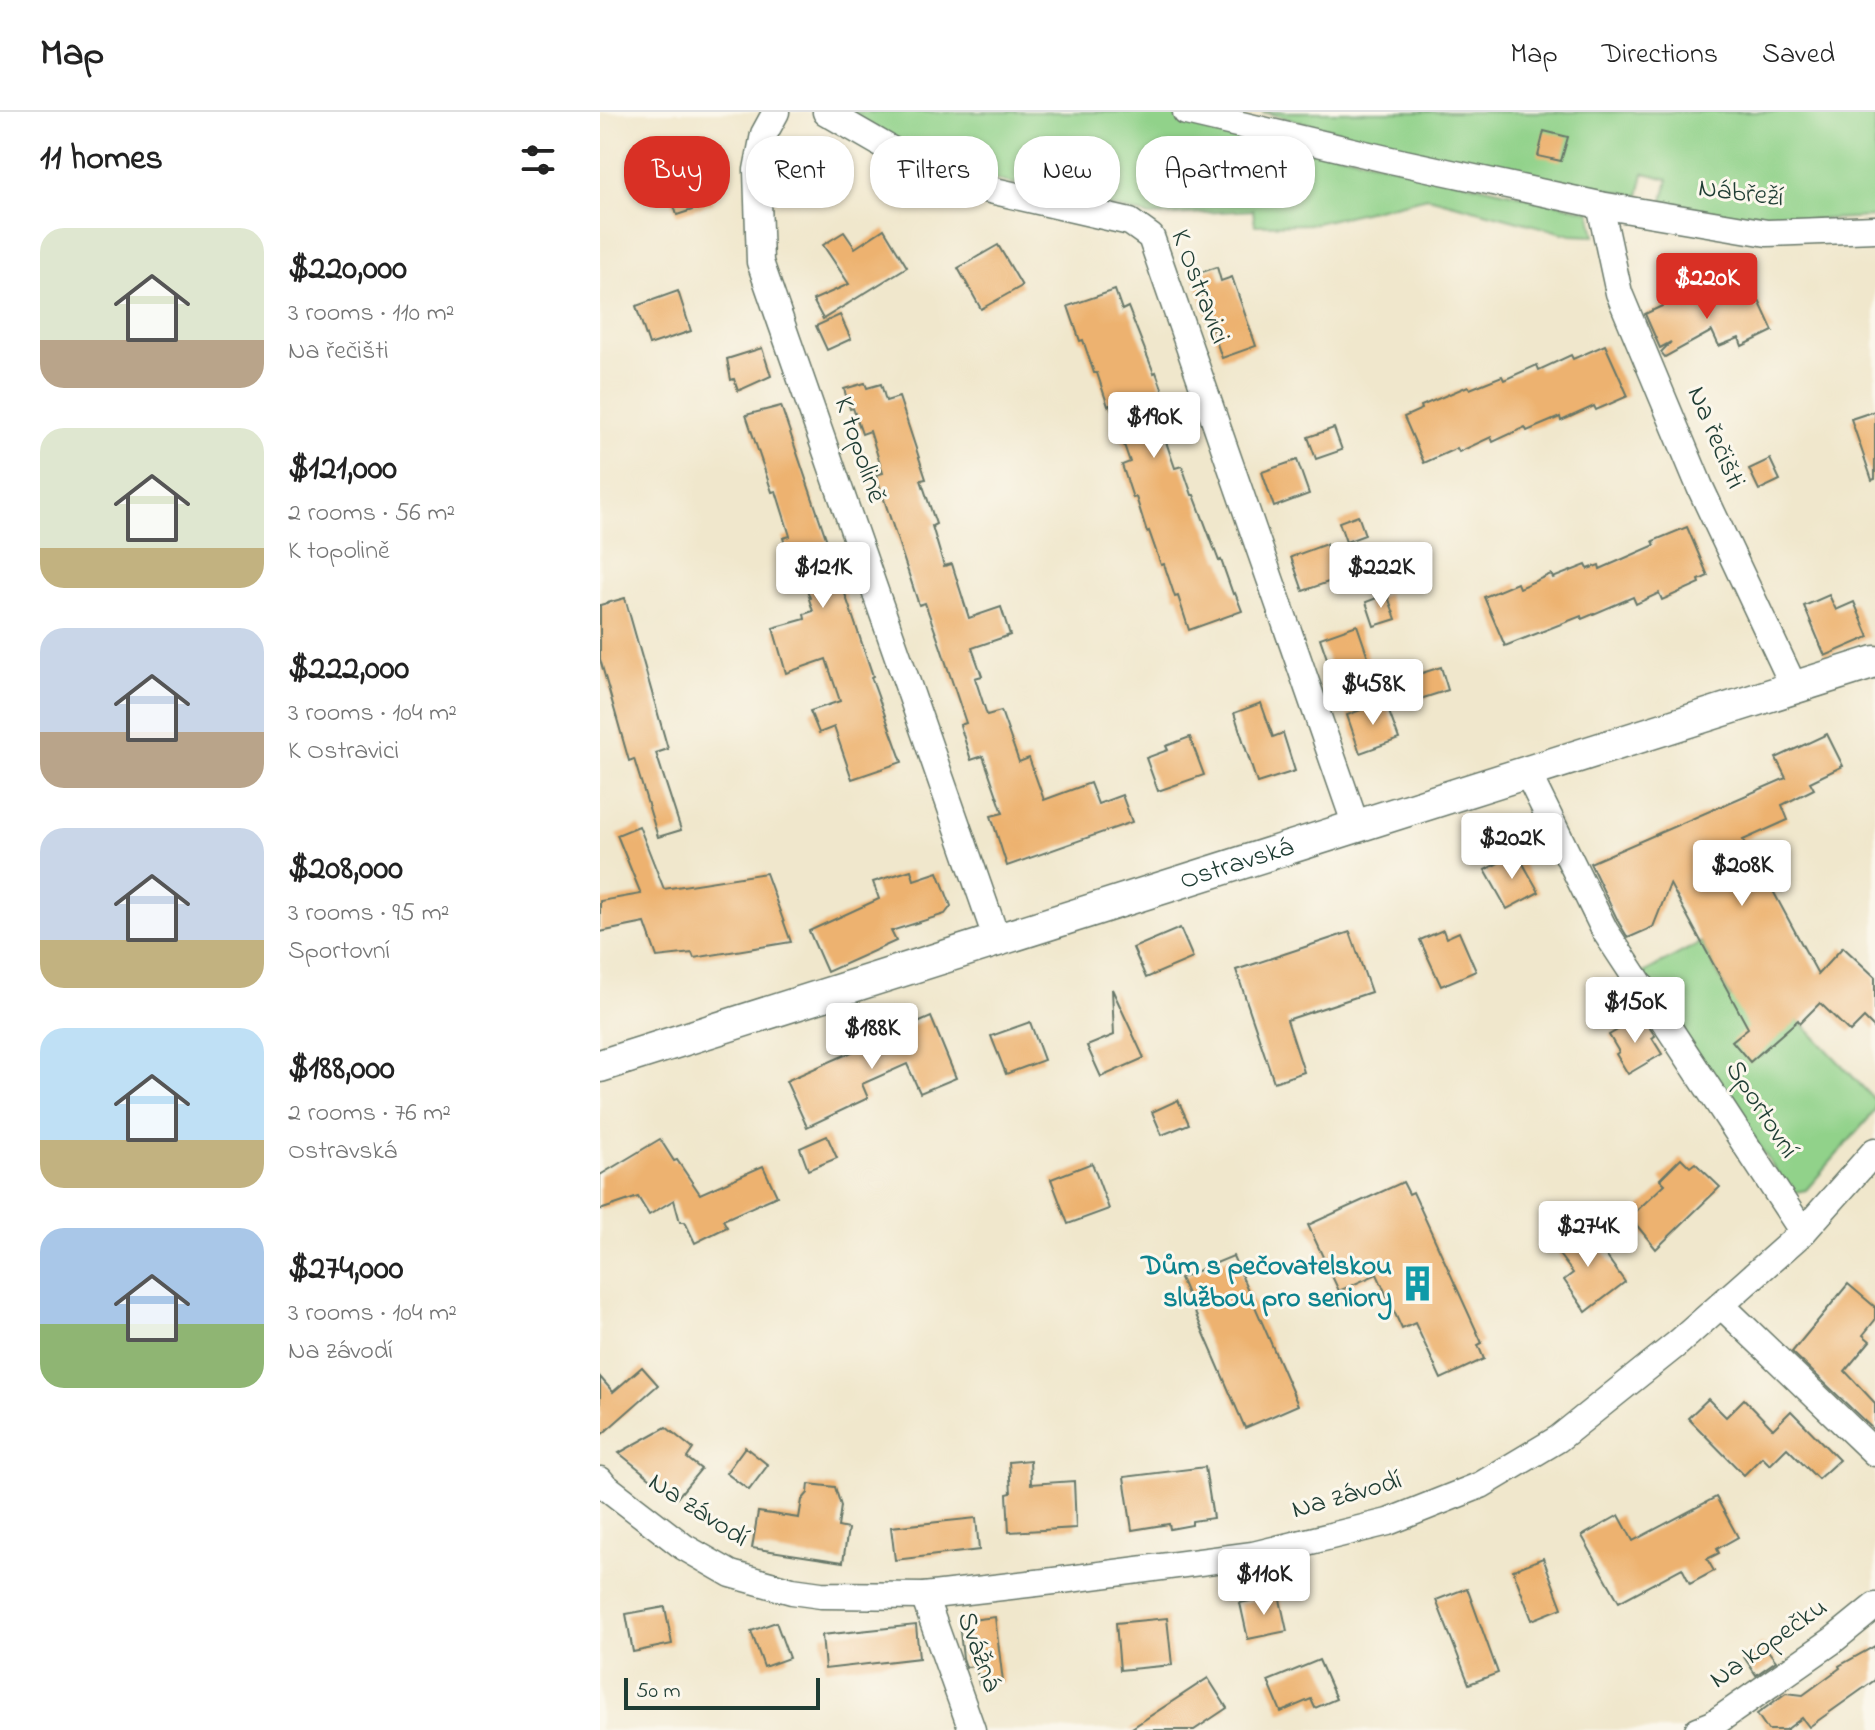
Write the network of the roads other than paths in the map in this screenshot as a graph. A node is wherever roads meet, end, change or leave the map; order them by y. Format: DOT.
graph roads {
  1 [pos="776,112"];
  2 [pos="826,112"];
  3 [pos="1186,112"];
  4 [pos="1600,205"];
  5 [pos="1875,229"];
  6 [pos="1875,662"];
  7 [pos="1794,687"];
  8 [pos="1527,772"];
  9 [pos="1356,826"];
  10 [pos="997,940"];
  11 [pos="600,1066"];
  12 [pos="1875,1151"];
  13 [pos="1803,1232"];
  14 [pos="1721,1305"];
  15 [pos="1875,1453"];
  16 [pos="600,1480"];
  17 [pos="924,1596"];
  18 [pos="1875,1606"];
  19 [pos="1709,1728"];
  20 [pos="972,1730"];
  1 -- 10 [label="street, K topolině"];
  2 -- 9 [label="street, K Ostravici"];
  3 -- 4 [label="street, Nábřeží"];
  4 -- 5 [label="street, Nábřeží"];
  4 -- 7 [label="street, Na řečišti"];
  6 -- 7 [label="street, Ostravská"];
  7 -- 8 [label="street, Ostravská"];
  8 -- 9 [label="street, Ostravská"];
  8 -- 13 [label="street, Sportovní"];
  9 -- 10 [label="street, Ostravská"];
  10 -- 11 [label="street, Ostravská"];
  12 -- 13 [label="street, Na závodí"];
  13 -- 14 [label="street, Na závodí"];
  14 -- 15 [label="street"];
  14 -- 17 [label="street, Na závodí"];
  16 -- 17 [label="street, Na závodí"];
  17 -- 20 [label="street, Svážná"];
  18 -- 19 [label="street, Na kopečku"];
}
